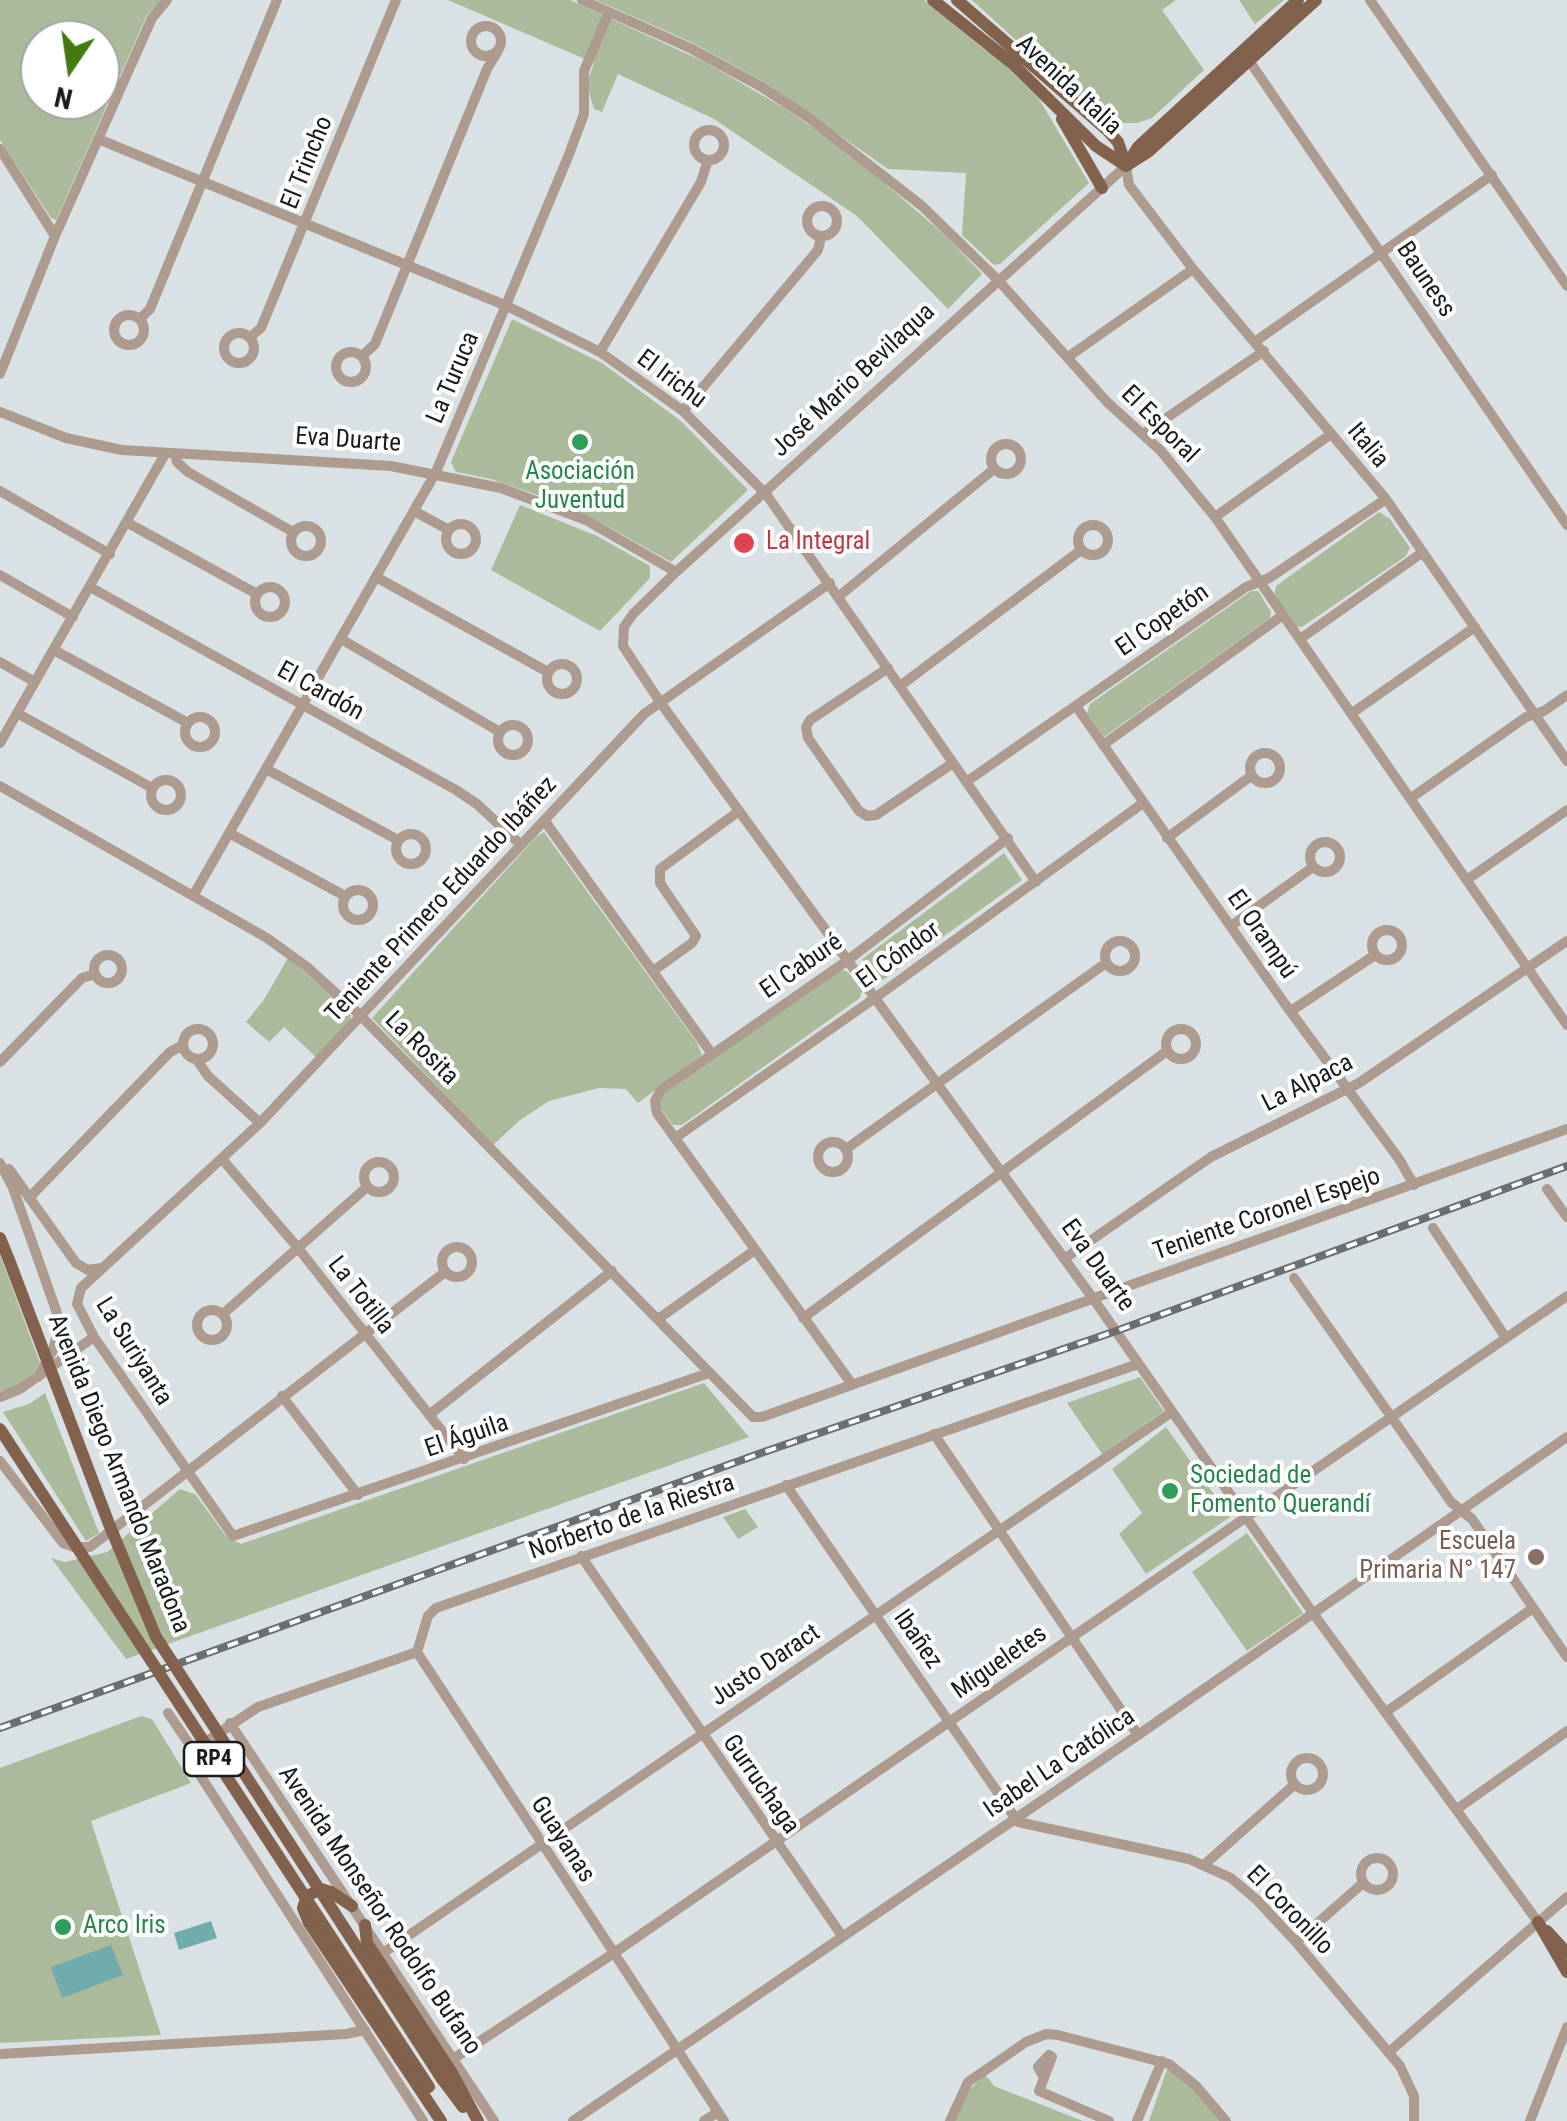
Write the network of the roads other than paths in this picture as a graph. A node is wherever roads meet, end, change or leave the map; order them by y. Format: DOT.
graph roads {
  1 [pos="167,0"];
  2 [pos="277,0"];
  3 [pos="396,0"];
  4 [pos="582,0"];
  5 [pos="934,0"];
  6 [pos="956,0"];
  7 [pos="1298,0"];
  8 [pos="1316,0"];
  9 [pos="1370,0"];
  10 [pos="609,12"];
  11 [pos="498,51"];
  12 [pos="480,55"];
  13 [pos="1248,59"];
  14 [pos="487,69"];
  15 [pos="1056,108"];
  16 [pos="98,139"];
  17 [pos="0,150"];
  18 [pos="708,160"];
  19 [pos="1126,166"];
  20 [pos="1492,175"];
  21 [pos="204,180"];
  22 [pos="1102,188"];
  23 [pos="305,224"];
  24 [pos="55,236"];
  25 [pos="821,236"];
  26 [pos="1383,253"];
  27 [pos="407,266"];
  28 [pos="1194,268"];
  29 [pos="998,280"];
  30 [pos="1567,286"];
  31 [pos="506,306"];
  32 [pos="140,319"];
  33 [pos="250,337"];
  34 [pos="1256,340"];
  35 [pos="1264,351"];
  36 [pos="600,352"];
  37 [pos="362,356"];
  38 [pos="1068,358"];
  39 [pos="0,374"];
  40 [pos="683,411"];
  41 [pos="0,412"];
  42 [pos="1143,434"];
  43 [pos="1331,434"];
  44 [pos="170,454"];
  45 [pos="994,470"];
  46 [pos="436,472"];
  47 [pos="0,490"];
  48 [pos="766,494"];
  49 [pos="1386,500"];
  50 [pos="414,511"];
  51 [pos="1215,517"];
  52 [pos="128,522"];
  53 [pos="1567,525"];
  54 [pos="448,530"];
  55 [pos="294,532"];
  56 [pos="1081,550"];
  57 [pos="1423,552"];
  58 [pos="110,554"];
  59 [pos="676,572"];
  60 [pos="0,576"];
  61 [pos="376,577"];
  62 [pos="1260,581"];
  63 [pos="830,583"];
  64 [pos="90,587"];
  65 [pos="257,594"];
  66 [pos="838,597"];
  67 [pos="1282,615"];
  68 [pos="73,617"];
  69 [pos="1475,627"];
  70 [pos="622,636"];
  71 [pos="341,639"];
  72 [pos="1300,639"];
  73 [pos="54,650"];
  74 [pos="0,662"];
  75 [pos="888,668"];
  76 [pos="548,672"];
  77 [pos="35,682"];
  78 [pos="900,686"];
  79 [pos="1567,696"];
  80 [pos="660,702"];
  81 [pos="303,705"];
  82 [pos="1076,706"];
  83 [pos="17,713"];
  84 [pos="1352,713"];
  85 [pos="1534,714"];
  86 [pos="188,723"];
  87 [pos="500,732"];
  88 [pos="0,743"];
  89 [pos="1103,745"];
  90 [pos="1567,761"];
  91 [pos="953,763"];
  92 [pos="266,769"];
  93 [pos="1251,776"];
  94 [pos="966,782"];
  95 [pos="0,786"];
  96 [pos="152,788"];
  97 [pos="1411,798"];
  98 [pos="1144,803"];
  99 [pos="1567,810"];
  100 [pos="739,811"];
  101 [pos="544,820"];
  102 [pos="229,833"];
  103 [pos="1008,838"];
  104 [pos="1168,838"];
  105 [pos="398,840"];
  106 [pos="521,845"];
  107 [pos="1313,867"];
  108 [pos="1468,879"];
  109 [pos="1036,882"];
  110 [pos="193,896"];
  111 [pos="346,896"];
  112 [pos="1232,926"];
  113 [pos="1567,941"];
  114 [pos="1375,955"];
  115 [pos="848,960"];
  116 [pos="1106,963"];
  117 [pos="1530,967"];
  118 [pos="653,972"];
  119 [pos="95,974"];
  120 [pos="875,998"];
  121 [pos="1291,1012"];
  122 [pos="361,1016"];
  123 [pos="1567,1025"];
  124 [pos="182,1045"];
  125 [pos="1167,1051"];
  126 [pos="712,1054"];
  127 [pos="197,1060"];
  128 [pos="0,1062"];
  129 [pos="938,1085"];
  130 [pos="1348,1088"];
  131 [pos="260,1122"];
  132 [pos="1567,1129"];
  133 [pos="675,1138"];
  134 [pos="846,1149"];
  135 [pos="222,1159"];
  136 [pos="0,1160"];
  137 [pos="1000,1172"];
  138 [pos="1414,1185"];
  139 [pos="367,1187"];
  140 [pos="1547,1188"];
  141 [pos="30,1198"];
  142 [pos="1567,1217"];
  143 [pos="1433,1228"];
  144 [pos="0,1238"];
  145 [pos="298,1248"];
  146 [pos="754,1250"];
  147 [pos="1064,1259"];
  148 [pos="102,1268"];
  149 [pos="612,1271"];
  150 [pos="446,1272"];
  151 [pos="1294,1278"];
  152 [pos="1567,1296"];
  153 [pos="1092,1297"];
  154 [pos="223,1314"];
  155 [pos="803,1318"];
  156 [pos="658,1319"];
  157 [pos="364,1333"];
  158 [pos="94,1338"];
  159 [pos="1506,1338"];
  160 [pos="1138,1364"];
  161 [pos="709,1373"];
  162 [pos="38,1377"];
  163 [pos="851,1383"];
  164 [pos="0,1396"];
  165 [pos="282,1396"];
  166 [pos="1172,1412"];
  167 [pos="429,1415"];
  168 [pos="753,1417"];
  169 [pos="1391,1417"];
  170 [pos="0,1429"];
  171 [pos="934,1434"];
  172 [pos="1567,1437"];
  173 [pos="464,1459"];
  174 [pos="0,1461"];
  175 [pos="188,1472"];
  176 [pos="786,1485"];
  177 [pos="358,1496"];
  178 [pos="1461,1511"];
  179 [pos="1246,1518"];
  180 [pos="996,1530"];
  181 [pos="236,1536"];
  182 [pos="581,1556"];
  183 [pos="1533,1608"];
  184 [pos="1314,1614"];
  185 [pos="876,1615"];
  186 [pos="1072,1638"];
  187 [pos="417,1652"];
  188 [pos="1567,1657"];
  189 [pos="1386,1712"];
  190 [pos="168,1713"];
  191 [pos="230,1722"];
  192 [pos="950,1722"];
  193 [pos="1567,1731"];
  194 [pos="701,1735"];
  195 [pos="1138,1735"];
  196 [pos="196,1754"];
  197 [pos="1294,1784"];
  198 [pos="1039,1802"];
  199 [pos="1457,1809"];
  200 [pos="1015,1818"];
  201 [pos="1047,1830"];
  202 [pos="775,1842"];
  203 [pos="542,1846"];
  204 [pos="1205,1864"];
  205 [pos="1364,1882"];
  206 [pos="1567,1898"];
  207 [pos="352,1906"];
  208 [pos="1538,1922"];
  209 [pos="365,1926"];
  210 [pos="842,1936"];
  211 [pos="1296,1942"];
  212 [pos="383,1953"];
  213 [pos="614,1953"];
  214 [pos="1567,1953"];
  215 [pos="1567,1972"];
  216 [pos="1567,2027"];
  217 [pos="365,2030"];
  218 [pos="676,2049"];
  219 [pos="1389,2052"];
  220 [pos="0,2054"];
  221 [pos="453,2059"];
  222 [pos="1162,2061"];
  223 [pos="1043,2076"];
  224 [pos="721,2116"];
  225 [pos="423,2121"];
  226 [pos="444,2121"];
  227 [pos="476,2121"];
  228 [pos="494,2121"];
  229 [pos="573,2121"];
  230 [pos="704,2121"];
  231 [pos="950,2121"];
  232 [pos="1109,2121"];
  233 [pos="1137,2121"];
  234 [pos="1226,2121"];
  235 [pos="1414,2121"];
  236 [pos="1530,2121"];
  1 -- 16 [label="street"];
  2 -- 21 [label="street"];
  3 -- 23 [label="street, El Trincho"];
  4 -- 10 [label="street, El Esporal"];
  5 -- 15 [label="main road, Avenida Italia"];
  6 -- 19 [label="main road, Avenida Italia"];
  7 -- 19 [label="main road, José Mario Bevilaqua"];
  8 -- 13 [label="main road, José Mario Bevilaqua"];
  9 -- 20 [label="street"];
  10 -- 29 [label="street, El Esporal"];
  10 -- 31 [label="street, La Turuca"];
  11 -- 12 [label="street"];
  11 -- 12 [label="street"];
  11 -- 14 [label="street"];
  12 -- 14 [label="street"];
  13 -- 19 [label="main road, José Mario Bevilaqua"];
  13 -- 26 [label="street, Bauness"];
  14 -- 27 [label="street"];
  15 -- 19 [label="main road, Avenida Italia"];
  15 -- 22 [label="main road"];
  16 -- 21 [label="street, El Irichu"];
  16 -- 24 [label="street"];
  17 -- 24 [label="street"];
  18 -- 36 [label="street"];
  19 -- 22 [label="street, José Mario Bevilaqua"];
  19 -- 28 [label="street, Italia"];
  20 -- 26 [label="street"];
  20 -- 30 [label="street"];
  21 -- 23 [label="street, El Irichu"];
  21 -- 32 [label="street"];
  22 -- 29 [label="street, José Mario Bevilaqua"];
  23 -- 27 [label="street, El Irichu"];
  23 -- 33 [label="street, El Trincho"];
  24 -- 39 [label="street"];
  25 -- 40 [label="street"];
  26 -- 34 [label="street"];
  26 -- 53 [label="street, Bauness"];
  27 -- 31 [label="street, El Irichu"];
  27 -- 37 [label="street"];
  28 -- 34 [label="street, Italia"];
  28 -- 38 [label="street"];
  29 -- 38 [label="street, El Esporal"];
  29 -- 48 [label="street, José Mario Bevilaqua"];
  31 -- 36 [label="street, El Irichu"];
  31 -- 46 [label="street, La Turuca"];
  34 -- 35 [label="street, Italia"];
  35 -- 42 [label="street"];
  35 -- 43 [label="street, Italia"];
  36 -- 40 [label="street, El Irichu"];
  38 -- 42 [label="street, El Esporal"];
  40 -- 48 [label="street, El Irichu"];
  41 -- 44 [label="street, Eva Duarte"];
  42 -- 51 [label="street, El Esporal"];
  43 -- 49 [label="street, Italia"];
  43 -- 51 [label="street"];
  44 -- 46 [label="street, Eva Duarte"];
  44 -- 52 [label="street"];
  44 -- 55 [label="street"];
  45 -- 66 [label="street"];
  46 -- 50 [label="street, La Turuca"];
  46 -- 59 [label="street, Eva Duarte"];
  47 -- 58 [label="street"];
  48 -- 59 [label="street, José Mario Bevilaqua"];
  48 -- 63 [label="street, El Irichu"];
  49 -- 57 [label="street, Italia"];
  49 -- 62 [label="street, El Copetón"];
  50 -- 54 [label="street"];
  50 -- 61 [label="street, La Turuca"];
  51 -- 62 [label="street, El Esporal"];
  52 -- 58 [label="street"];
  52 -- 65 [label="street"];
  56 -- 78 [label="street"];
  57 -- 69 [label="street, Italia"];
  57 -- 72 [label="street"];
  58 -- 64 [label="street"];
  59 -- 70 [label="street, José Mario Bevilaqua"];
  60 -- 68 [label="street"];
  61 -- 71 [label="street, La Turuca"];
  61 -- 76 [label="street"];
  62 -- 67 [label="street, El Esporal"];
  62 -- 82 [label="street, El Copetón"];
  63 -- 66 [label="street, El Irichu"];
  63 -- 80 [label="street, Teniente Primero Eduardo Ibáñez"];
  64 -- 68 [label="street"];
  64 -- 81 [label="street, El Cardón"];
  66 -- 75 [label="street, El Irichu"];
  67 -- 72 [label="street, El Esporal"];
  67 -- 89 [label="street"];
  68 -- 73 [label="street"];
  69 -- 84 [label="street"];
  69 -- 85 [label="street, Italia"];
  70 -- 80 [label="street, Eva Duarte"];
  71 -- 81 [label="street, La Turuca"];
  71 -- 87 [label="street"];
  72 -- 84 [label="street, El Esporal"];
  73 -- 77 [label="street"];
  73 -- 86 [label="street"];
  74 -- 77 [label="street"];
  75 -- 78 [label="street, El Irichu"];
  75 -- 91 [label="street"];
  77 -- 83 [label="street"];
  78 -- 91 [label="street, El Irichu"];
  79 -- 85 [label="street"];
  80 -- 100 [label="street, Eva Duarte"];
  80 -- 101 [label="street, Teniente Primero Eduardo Ibáñez"];
  81 -- 92 [label="street, La Turuca"];
  81 -- 106 [label="street, El Cardón"];
  82 -- 89 [label="street, El Orampú"];
  82 -- 94 [label="street, El Copetón"];
  83 -- 88 [label="street"];
  83 -- 96 [label="street"];
  84 -- 97 [label="street, El Esporal"];
  85 -- 90 [label="street, Italia"];
  85 -- 97 [label="street"];
  89 -- 98 [label="street, El Orampú"];
  91 -- 94 [label="street, El Irichu"];
  92 -- 102 [label="street, La Turuca"];
  92 -- 105 [label="street"];
  93 -- 104 [label="street"];
  94 -- 103 [label="street, El Irichu"];
  95 -- 110 [label="street, La Rosita"];
  97 -- 108 [label="street, El Esporal"];
  98 -- 104 [label="street, El Orampú"];
  98 -- 109 [label="street, El Cóndor"];
  99 -- 108 [label="street"];
  100 -- 115 [label="street, Eva Duarte"];
  100 -- 118 [label="street"];
  101 -- 106 [label="street, Teniente Primero Eduardo Ibáñez"];
  101 -- 118 [label="street"];
  102 -- 110 [label="street, La Turuca"];
  102 -- 111 [label="street"];
  103 -- 109 [label="street, El Irichu"];
  103 -- 115 [label="street, El Caburé"];
  104 -- 112 [label="street, El Orampú"];
  106 -- 122 [label="street, Teniente Primero Eduardo Ibáñez"];
  107 -- 112 [label="street"];
  108 -- 117 [label="street, El Esporal"];
  109 -- 120 [label="street, El Cóndor"];
  110 -- 122 [label="street, La Rosita"];
  112 -- 121 [label="street, El Orampú"];
  113 -- 117 [label="street, La Alpaca"];
  114 -- 121 [label="street"];
  115 -- 120 [label="street, Eva Duarte"];
  115 -- 126 [label="street, El Caburé"];
  116 -- 129 [label="street"];
  117 -- 123 [label="street, El Esporal"];
  117 -- 130 [label="street, La Alpaca"];
  118 -- 126 [label="street"];
  119 -- 128 [label="street"];
  120 -- 129 [label="street, Eva Duarte"];
  120 -- 133 [label="street, El Cóndor"];
  121 -- 130 [label="street, El Orampú"];
  122 -- 131 [label="street, Teniente Primero Eduardo Ibáñez"];
  122 -- 149 [label="street, La Rosita"];
  124 -- 127 [label="street"];
  124 -- 127 [label="street"];
  124 -- 141 [label="street"];
  125 -- 137 [label="street"];
  126 -- 133 [label="street, El Caburé"];
  127 -- 131 [label="street"];
  129 -- 134 [label="street"];
  129 -- 137 [label="street, Eva Duarte"];
  130 -- 138 [label="street, El Orampú"];
  130 -- 147 [label="street, La Alpaca"];
  131 -- 135 [label="street, Teniente Primero Eduardo Ibáñez"];
  132 -- 138 [label="street, Teniente Coronel Espejo"];
  133 -- 146 [label="street"];
  135 -- 145 [label="street, La Totilla"];
  135 -- 148 [label="street, Teniente Primero Eduardo Ibáñez"];
  136 -- 141 [label="street, La Suriyanta"];
  136 -- 162 [label="street"];
  137 -- 147 [label="street, Eva Duarte"];
  137 -- 155 [label="street"];
  138 -- 153 [label="street, Teniente Coronel Espejo"];
  139 -- 145 [label="street"];
  140 -- 142 [label="street"];
  141 -- 148 [label="street, La Suriyanta"];
  143 -- 159 [label="street"];
  144 -- 227 [label="main road, Avenida Diego Armando Maradona / RP4, bridge"];
  145 -- 154 [label="street"];
  145 -- 157 [label="street, La Totilla"];
  146 -- 155 [label="street"];
  146 -- 156 [label="street"];
  147 -- 153 [label="street, Eva Duarte"];
  148 -- 158 [label="street, La Suriyanta"];
  149 -- 156 [label="street, La Rosita"];
  149 -- 167 [label="street"];
  150 -- 157 [label="street"];
  151 -- 169 [label="street"];
  152 -- 159 [label="street, Migueletes"];
  153 -- 160 [label="street, Eva Duarte"];
  153 -- 163 [label="street, Teniente Coronel Espejo"];
  155 -- 163 [label="street"];
  156 -- 161 [label="street, La Rosita"];
  157 -- 165 [label="street"];
  157 -- 167 [label="street, La Totilla"];
  158 -- 162 [label="street"];
  158 -- 175 [label="street, La Suriyanta"];
  159 -- 169 [label="street, Migueletes"];
  160 -- 166 [label="street, Eva Duarte"];
  160 -- 171 [label="street, Norberto de la Riestra"];
  161 -- 168 [label="street, La Rosita"];
  161 -- 173 [label="street, El Águila"];
  162 -- 164 [label="street"];
  163 -- 168 [label="street, Teniente Coronel Espejo"];
  165 -- 175 [label="street"];
  165 -- 177 [label="street"];
  166 -- 179 [label="street, Eva Duarte"];
  166 -- 180 [label="street, Justo Daract"];
  167 -- 173 [label="street, La Totilla"];
  169 -- 178 [label="street"];
  169 -- 179 [label="street, Migueletes"];
  170 -- 226 [label="main road, Avenida Diego Armando Maradona / RP4, bridge"];
  171 -- 176 [label="street, Norberto de la Riestra"];
  171 -- 180 [label="street"];
  172 -- 178 [label="street, Isabel La Católica"];
  173 -- 177 [label="street, El Águila"];
  174 -- 175 [label="street"];
  175 -- 181 [label="street, La Suriyanta"];
  176 -- 182 [label="street, Norberto de la Riestra"];
  176 -- 185 [label="street, Ibañez"];
  177 -- 181 [label="street, El Águila"];
  178 -- 183 [label="street"];
  178 -- 184 [label="street, Isabel La Católica"];
  179 -- 184 [label="street, Eva Duarte"];
  179 -- 186 [label="street, Migueletes"];
  180 -- 185 [label="street, Justo Daract"];
  180 -- 186 [label="street"];
  182 -- 187 [label="street, Norberto de la Riestra"];
  182 -- 194 [label="street, Gurruchaga"];
  183 -- 188 [label="street"];
  183 -- 189 [label="street"];
  184 -- 189 [label="street, Eva Duarte"];
  184 -- 195 [label="street, Isabel La Católica"];
  185 -- 192 [label="street, Ibañez"];
  185 -- 194 [label="street, Justo Daract"];
  186 -- 192 [label="street, Migueletes"];
  186 -- 195 [label="street"];
  187 -- 191 [label="street"];
  187 -- 203 [label="street, Guayanas"];
  189 -- 199 [label="street, Eva Duarte"];
  190 -- 196 [label="street"];
  191 -- 196 [label="street"];
  191 -- 207 [label="street, Avenida Monseñor Rodolfo Bufano"];
  192 -- 200 [label="street, Ibañez"];
  192 -- 202 [label="street, Migueletes"];
  193 -- 199 [label="street"];
  194 -- 202 [label="street, Gurruchaga"];
  194 -- 203 [label="street, Justo Daract"];
  195 -- 198 [label="street, Isabel La Católica"];
  196 -- 217 [label="street"];
  197 -- 204 [label="street"];
  198 -- 200 [label="street, Isabel La Católica"];
  198 -- 201 [label="street"];
  199 -- 208 [label="street, Eva Duarte"];
  200 -- 201 [label="street, El Coronillo"];
  200 -- 210 [label="street, Isabel La Católica"];
  201 -- 204 [label="street, El Coronillo"];
  202 -- 210 [label="street, Gurruchaga"];
  202 -- 213 [label="street, Migueletes"];
  203 -- 212 [label="street, Justo Daract"];
  203 -- 213 [label="street, Guayanas"];
  204 -- 211 [label="street, El Coronillo"];
  205 -- 211 [label="street"];
  206 -- 208 [label="street"];
  207 -- 209 [label="street, Avenida Monseñor Rodolfo Bufano"];
  207 -- 226 [label="main road"];
  208 -- 214 [label="main road, Eva Duarte"];
  208 -- 215 [label="main road, Eva Duarte"];
  208 -- 219 [label="street"];
  209 -- 212 [label="street, Avenida Monseñor Rodolfo Bufano"];
  209 -- 227 [label="main road"];
  210 -- 218 [label="street, Isabel La Católica"];
  211 -- 219 [label="street, El Coronillo"];
  212 -- 221 [label="street, Avenida Monseñor Rodolfo Bufano"];
  213 -- 218 [label="street, Guayanas"];
  213 -- 221 [label="street, Migueletes"];
  216 -- 236 [label="street"];
  217 -- 220 [label="street"];
  217 -- 225 [label="street"];
  218 -- 224 [label="street, Guayanas"];
  218 -- 229 [label="street, Isabel La Católica"];
  219 -- 235 [label="street, El Coronillo"];
  221 -- 228 [label="street, Avenida Monseñor Rodolfo Bufano"];
  222 -- 231 [label="street"];
  222 -- 233 [label="street"];
  222 -- 234 [label="street"];
  223 -- 232 [label="street"];
  224 -- 230 [label="street"];
}
